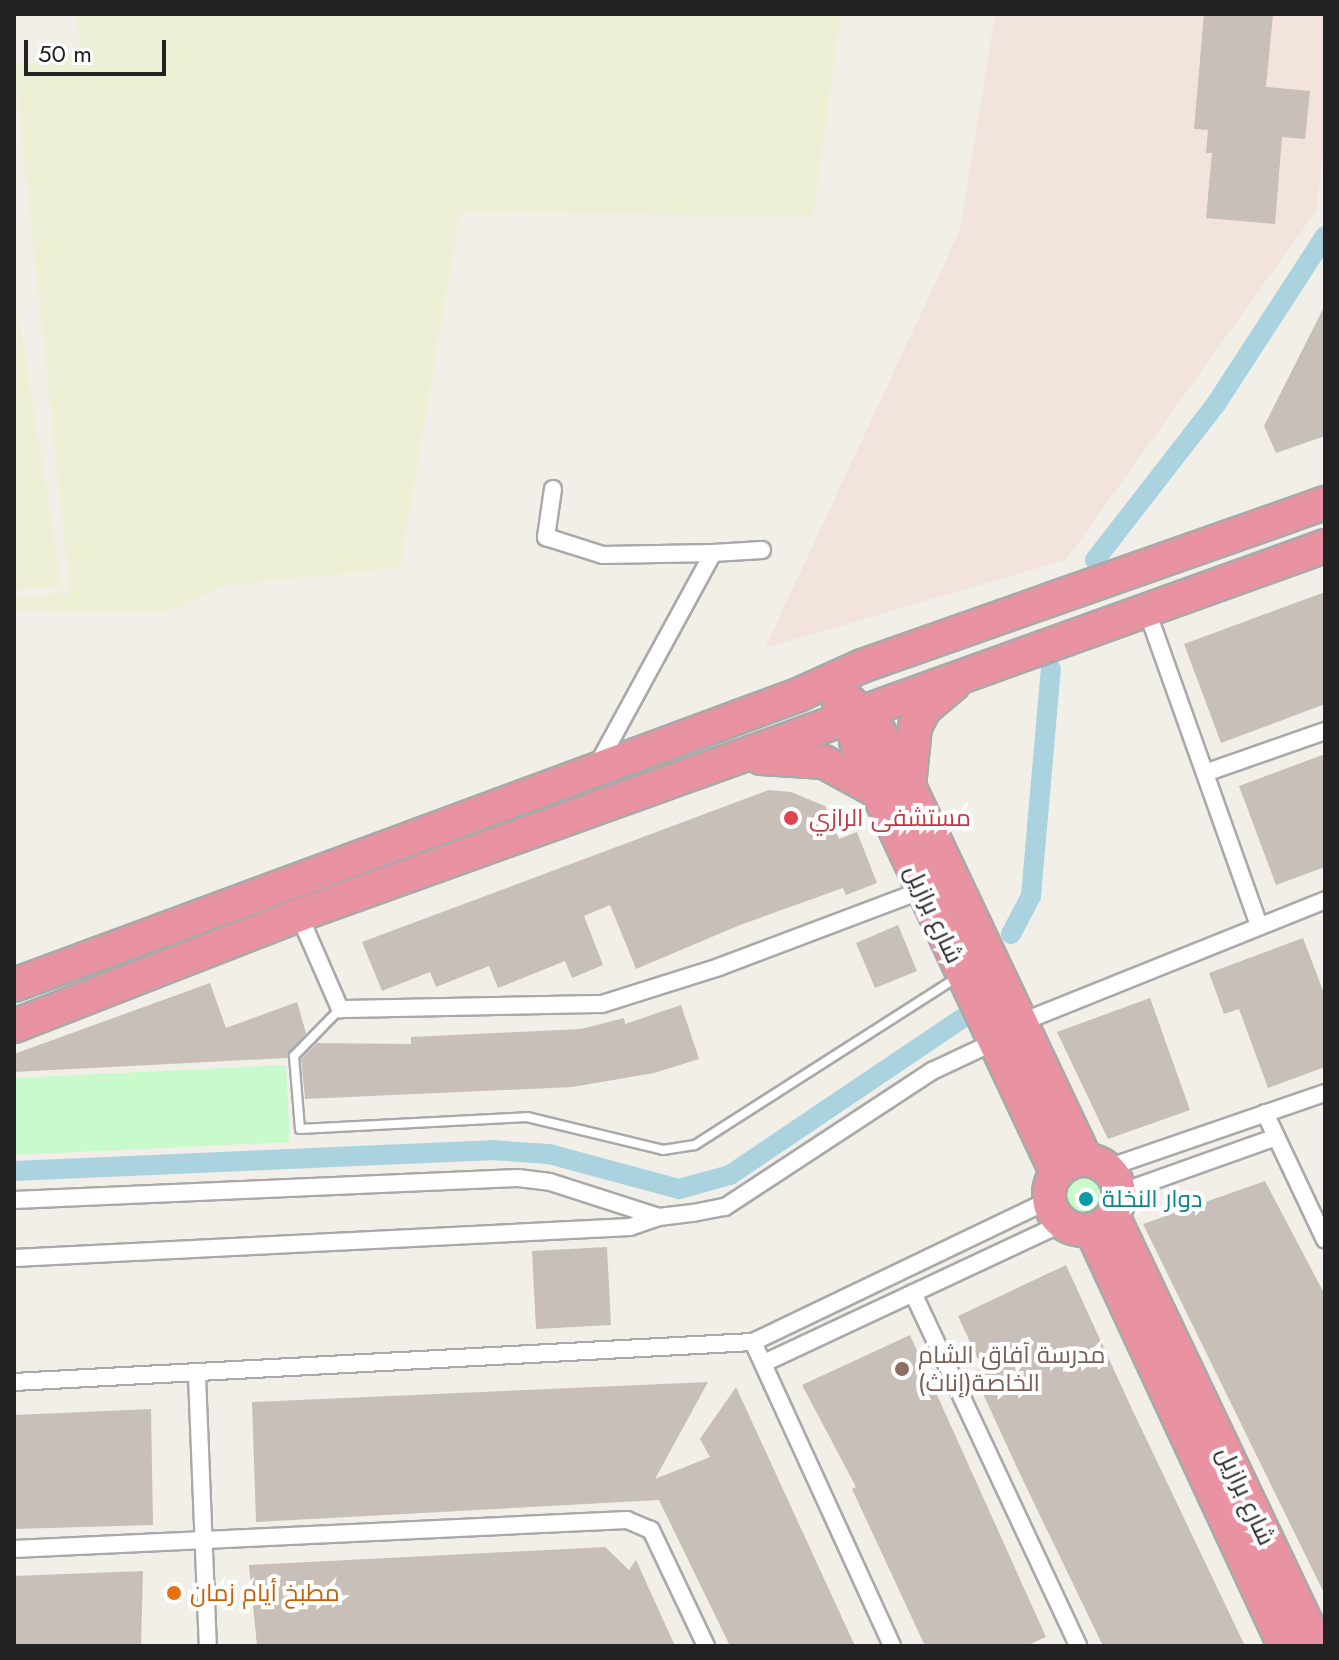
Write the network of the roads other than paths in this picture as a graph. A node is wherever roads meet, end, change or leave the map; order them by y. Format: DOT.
graph roads {
  1 [pos="553,489"];
  2 [pos="1325,503"];
  3 [pos="1325,546"];
  4 [pos="762,550"];
  5 [pos="713,553"];
  6 [pos="1146,608"];
  7 [pos="862,666"];
  8 [pos="973,669"];
  9 [pos="798,695"];
  10 [pos="851,715"];
  11 [pos="1325,731"];
  12 [pos="734,760"];
  13 [pos="594,771"];
  14 [pos="1205,773"];
  15 [pos="909,786"];
  16 [pos="877,791"];
  17 [pos="923,890"];
  18 [pos="1325,900"];
  19 [pos="299,915"];
  20 [pos="1259,925"];
  21 [pos="962,974"];
  22 [pos="14,985"];
  23 [pos="340,1009"];
  24 [pos="1022,1022"];
  25 [pos="14,1026"];
  26 [pos="996,1041"];
  27 [pos="1325,1093"];
  28 [pos="1265,1113"];
  29 [pos="1276,1137"];
  30 [pos="1086,1195"];
  31 [pos="14,1200"];
  32 [pos="659,1217"];
  33 [pos="1325,1240"];
  34 [pos="14,1258"];
  35 [pos="913,1293"];
  36 [pos="753,1342"];
  37 [pos="764,1363"];
  38 [pos="197,1376"];
  39 [pos="14,1382"];
  40 [pos="202,1541"];
  41 [pos="14,1549"];
  42 [pos="208,1646"];
  43 [pos="706,1646"];
  44 [pos="892,1646"];
  45 [pos="1078,1646"];
  46 [pos="1285,1646"];
  47 [pos="1317,1646"];
  1 -- 5 [label="street"];
  2 -- 7 [label="highway"];
  3 -- 6 [label="highway"];
  4 -- 5 [label="street"];
  5 -- 13 [label="street"];
  6 -- 8 [label="highway"];
  6 -- 14 [label="street"];
  7 -- 9 [label="highway"];
  7 -- 10 [label="highway"];
  8 -- 10 [label="highway"];
  8 -- 15 [label="highway, شارع برازيل"];
  9 -- 10 [label="highway"];
  9 -- 13 [label="highway"];
  10 -- 12 [label="highway"];
  10 -- 15 [label="highway"];
  10 -- 16 [label="highway, شارع برازيل"];
  11 -- 14 [label="street"];
  12 -- 16 [label="highway"];
  12 -- 19 [label="highway"];
  13 -- 22 [label="highway"];
  14 -- 20 [label="street"];
  15 -- 24 [label="highway, شارع برازيل"];
  16 -- 17 [label="highway, شارع برازيل"];
  17 -- 21 [label="highway, شارع برازيل"];
  17 -- 23 [label="street"];
  18 -- 20 [label="street"];
  19 -- 23 [label="street"];
  19 -- 25 [label="highway"];
  20 -- 24 [label="street"];
  21 -- 23 [label="lane"];
  21 -- 26 [label="highway, شارع برازيل"];
  24 -- 30 [label="highway, شارع برازيل"];
  26 -- 30 [label="highway, شارع برازيل"];
  26 -- 32 [label="street"];
  27 -- 28 [label="street"];
  28 -- 29 [label="street"];
  28 -- 30 [label="street"];
  29 -- 30 [label="street"];
  29 -- 33 [label="street"];
  30 -- 35 [label="street"];
  30 -- 36 [label="street"];
  30 -- 46 [label="highway, شارع برازيل"];
  30 -- 47 [label="highway, شارع برازيل"];
  31 -- 32 [label="street"];
  32 -- 34 [label="street"];
  35 -- 37 [label="street"];
  35 -- 45 [label="street"];
  36 -- 37 [label="street"];
  36 -- 38 [label="street"];
  37 -- 44 [label="street"];
  38 -- 39 [label="street"];
  38 -- 40 [label="street"];
  40 -- 41 [label="street"];
  40 -- 42 [label="street"];
  40 -- 43 [label="street"];
}
